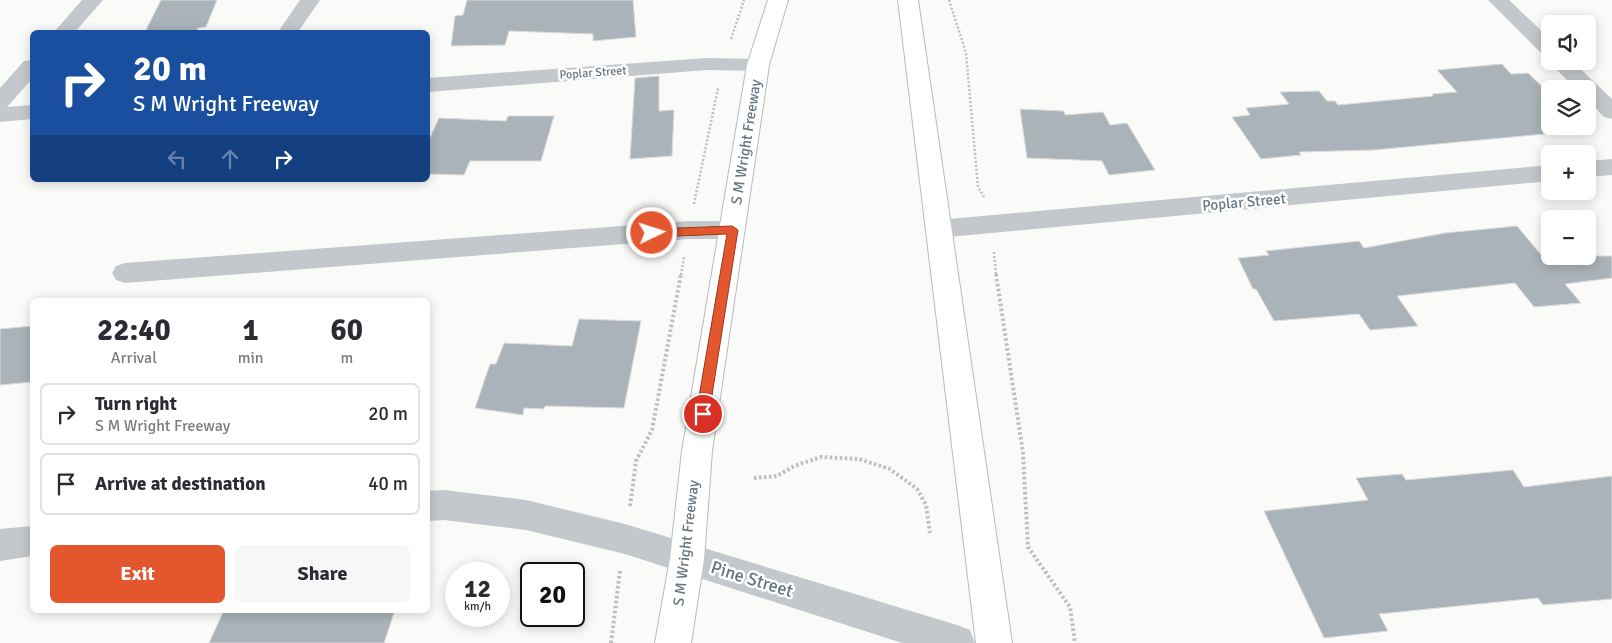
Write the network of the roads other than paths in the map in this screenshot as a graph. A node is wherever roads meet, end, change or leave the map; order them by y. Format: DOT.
graph roads {
  1 [pos="93,0"];
  2 [pos="310,0"];
  3 [pos="778,0"];
  4 [pos="908,0"];
  5 [pos="1498,0"];
  6 [pos="66,30"];
  7 [pos="289,30"];
  8 [pos="1541,42"];
  9 [pos="758,65"];
  10 [pos="30,68"];
  11 [pos="1569,70"];
  12 [pos="430,85"];
  13 [pos="0,102"];
  14 [pos="30,112"];
  15 [pos="1612,112"];
  16 [pos="0,115"];
  17 [pos="1612,167"];
  18 [pos="1596,168"];
  19 [pos="1541,174"];
  20 [pos="938,229"];
  21 [pos="732,230"];
  22 [pos="125,273"];
  23 [pos="430,506"];
  24 [pos="30,541"];
  25 [pos="0,545"];
  26 [pos="687,558"];
  27 [pos="673,643"];
  28 [pos="957,643"];
  29 [pos="994,643"];
  1 -- 6 [label="street"];
  2 -- 7 [label="street"];
  3 -- 9 [label="main road, S M Wright Freeway"];
  4 -- 20 [label="main road"];
  5 -- 8 [label="street"];
  9 -- 12 [label="street, Poplar Street"];
  9 -- 21 [label="main road, S M Wright Freeway"];
  10 -- 13 [label="street"];
  11 -- 15 [label="street"];
  14 -- 16 [label="street"];
  17 -- 18 [label="street"];
  19 -- 20 [label="street, Poplar Street"];
  20 -- 29 [label="main road"];
  21 -- 22 [label="street"];
  21 -- 26 [label="main road, S M Wright Freeway"];
  23 -- 26 [label="street, Pine Street"];
  24 -- 25 [label="street"];
  26 -- 27 [label="main road, S M Wright Freeway"];
  26 -- 28 [label="street, Pine Street"];
}
